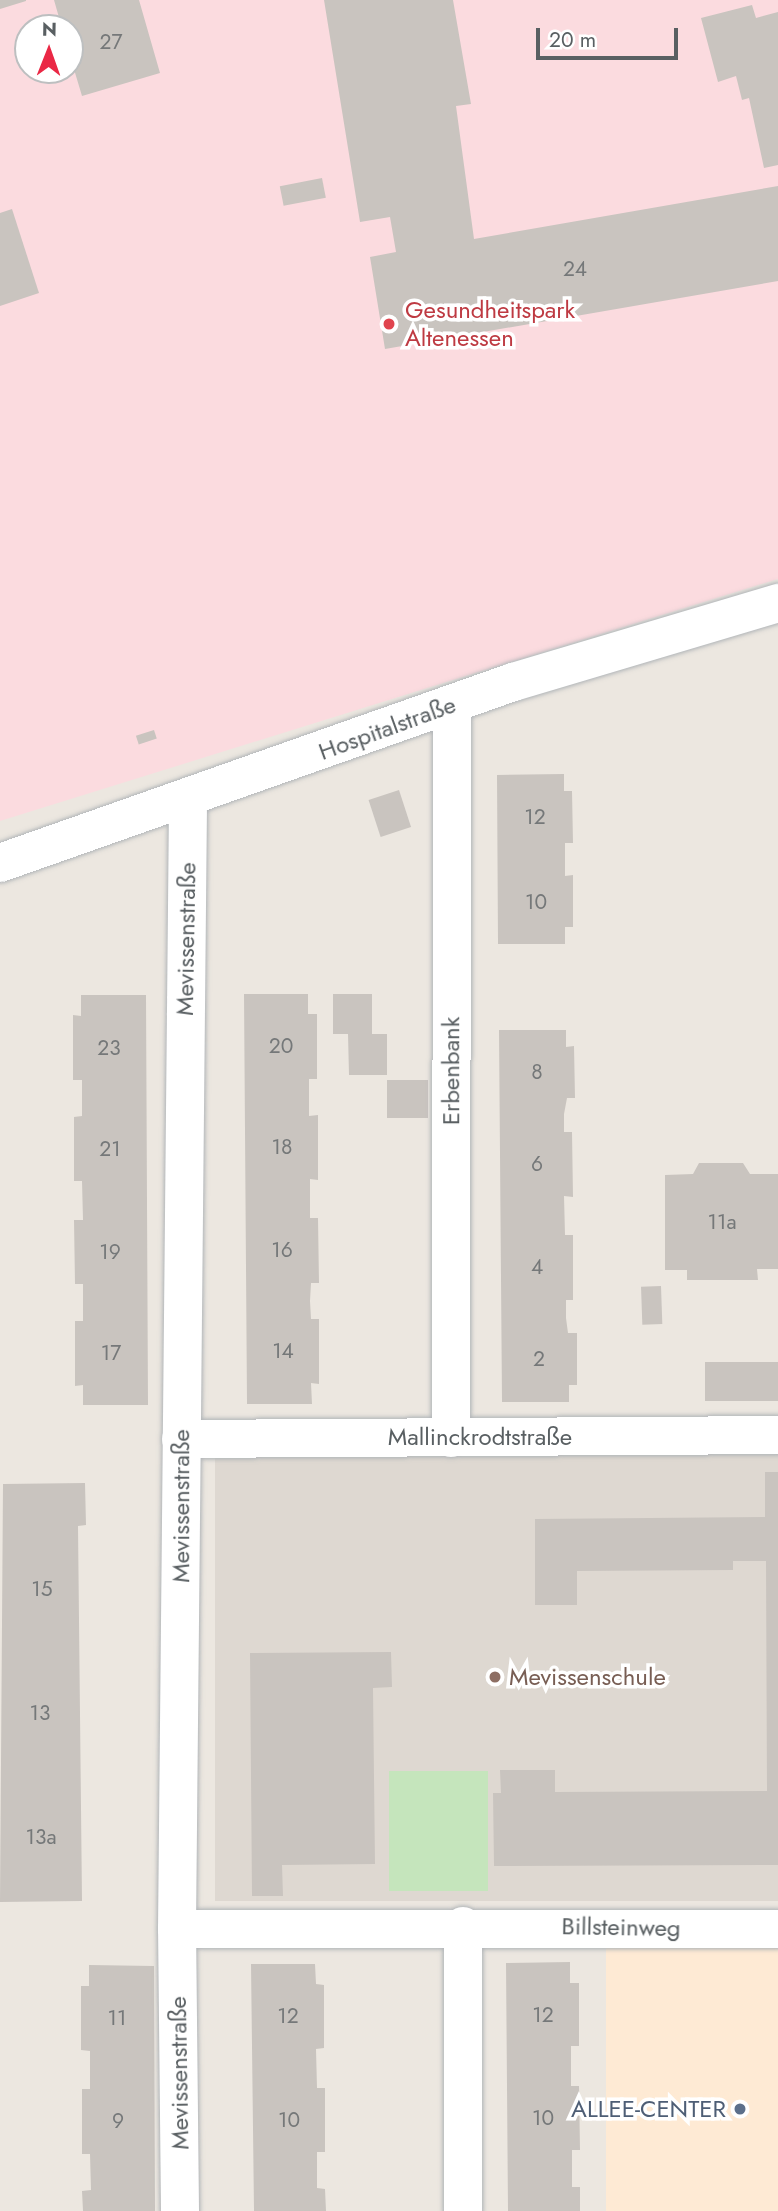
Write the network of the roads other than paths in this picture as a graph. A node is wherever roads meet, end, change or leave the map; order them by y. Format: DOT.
graph roads {
  1 [pos="778,604"];
  2 [pos="452,705"];
  3 [pos="188,801"];
  4 [pos="0,863"];
  5 [pos="778,1435"];
  6 [pos="450,1438"];
  7 [pos="181,1439"];
  8 [pos="463,1926"];
  9 [pos="177,1929"];
  10 [pos="778,1929"];
  11 [pos="180,2211"];
  12 [pos="463,2211"];
  1 -- 2 [label="street, Hospitalstraße"];
  2 -- 3 [label="street, Hospitalstraße"];
  2 -- 6 [label="street, Erbenbank"];
  3 -- 4 [label="street, Hospitalstraße"];
  3 -- 7 [label="street, Mevissenstraße"];
  5 -- 6 [label="street, Mallinckrodtstraße"];
  6 -- 7 [label="street, Mallinckrodtstraße"];
  7 -- 9 [label="street, Mevissenstraße"];
  8 -- 9 [label="street, Billsteinweg"];
  8 -- 10 [label="street, Billsteinweg"];
  8 -- 12 [label="street"];
  9 -- 11 [label="street, Mevissenstraße"];
}
